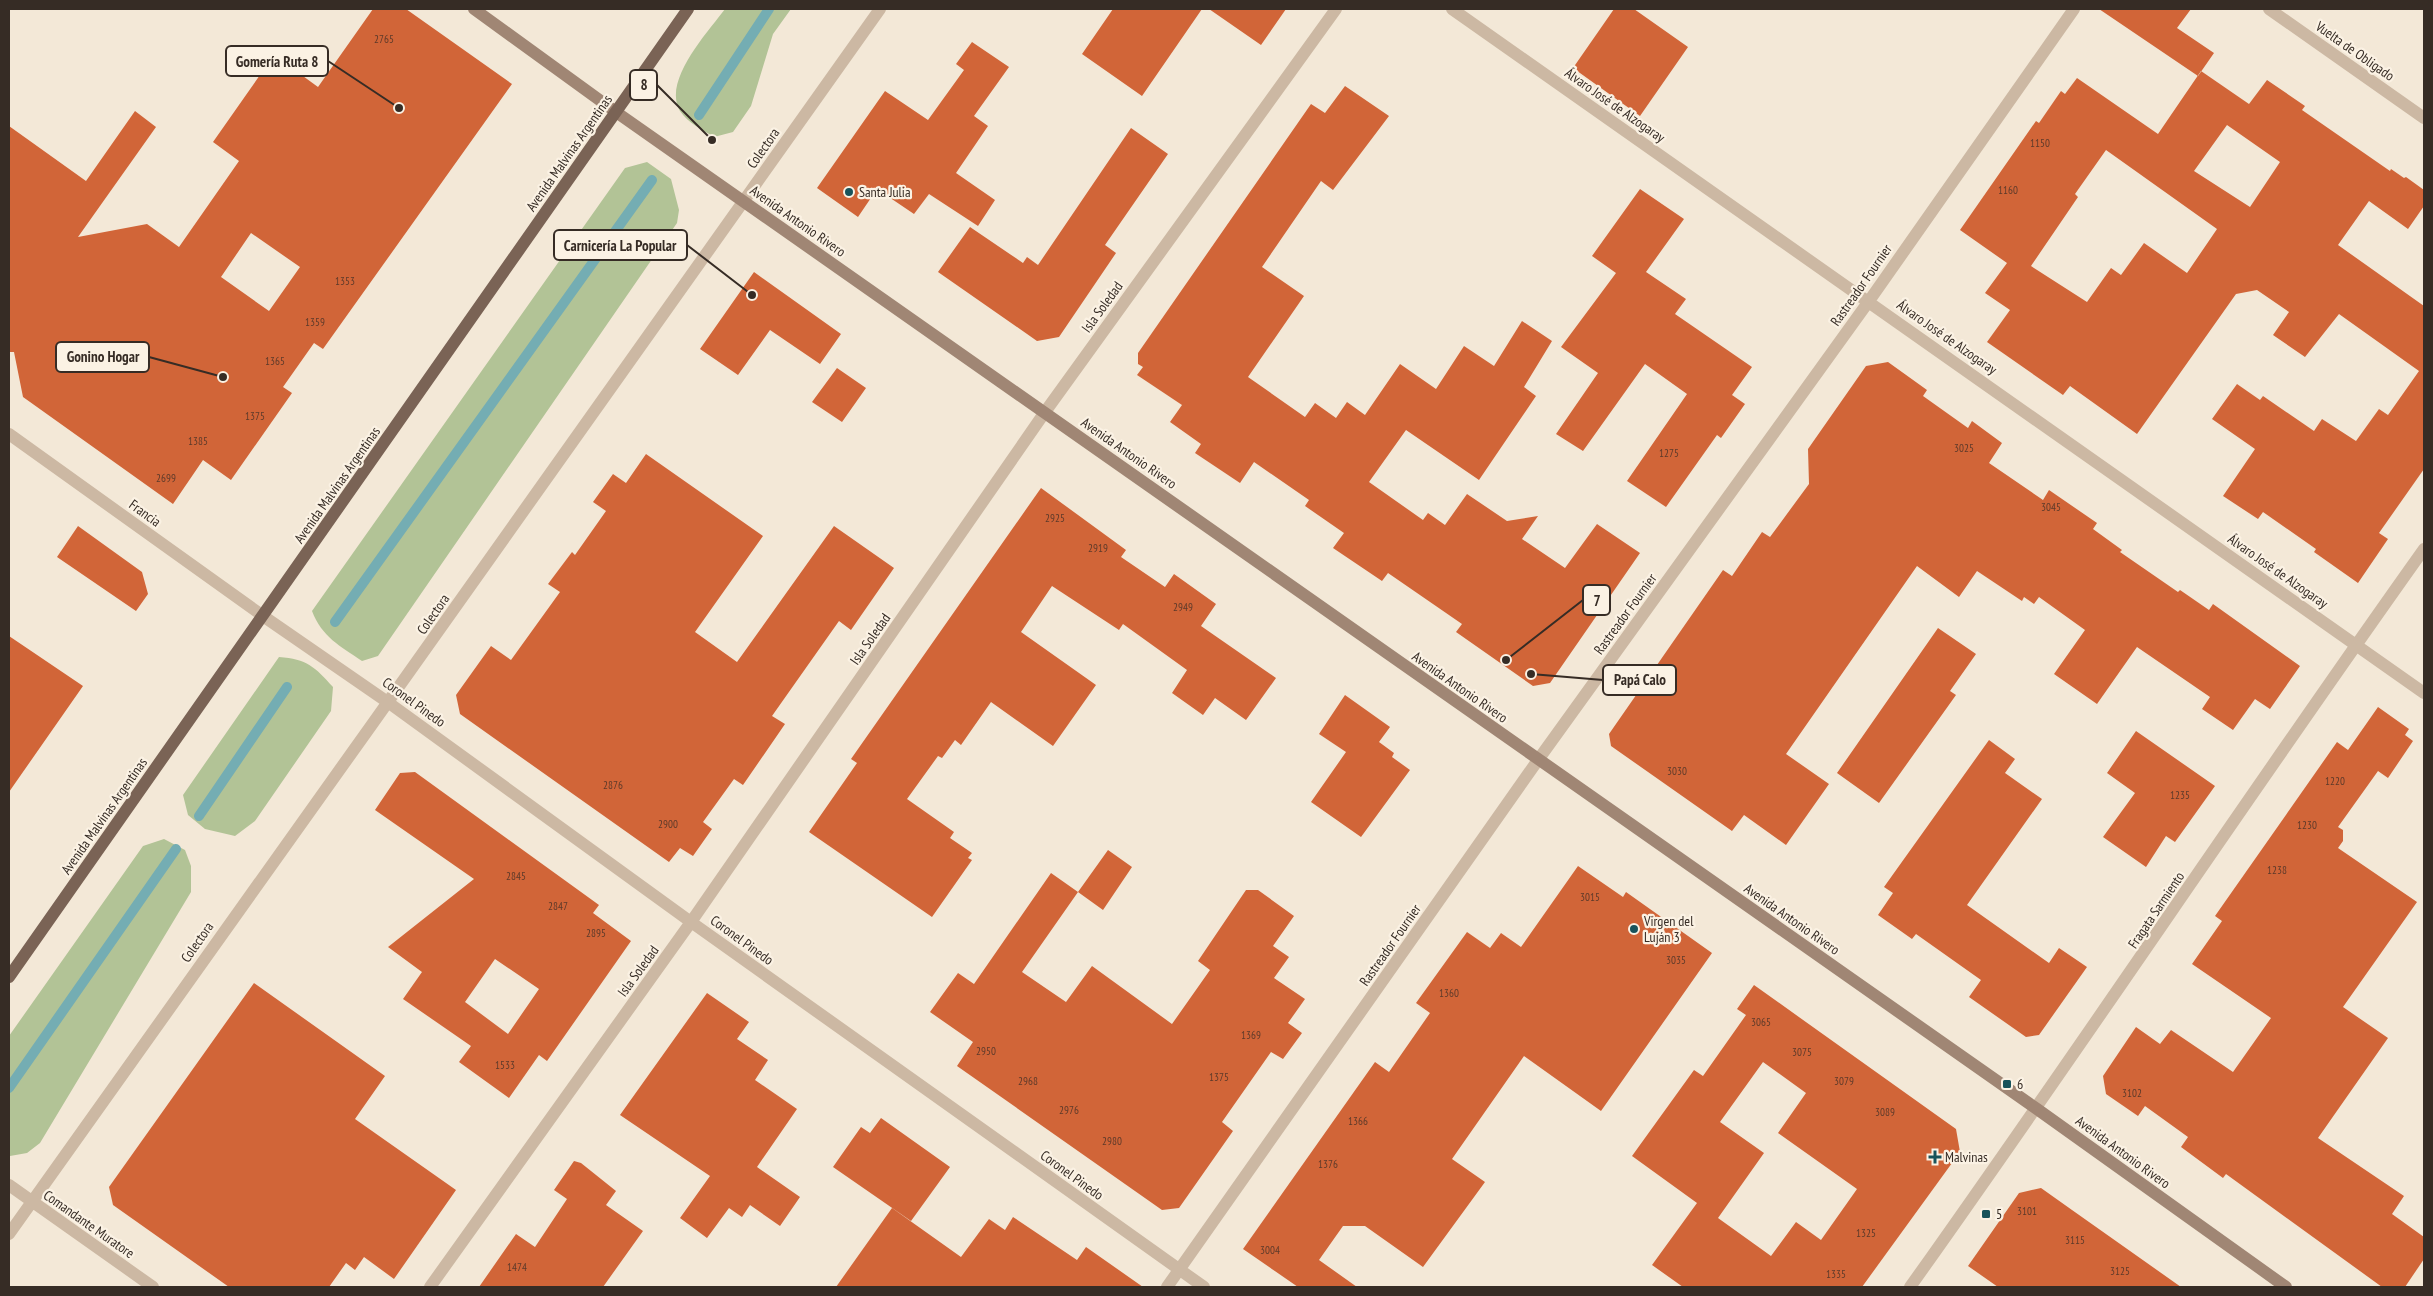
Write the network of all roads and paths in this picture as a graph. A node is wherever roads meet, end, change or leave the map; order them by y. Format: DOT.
graph roads {
  1 [pos="474,9"];
  2 [pos="688,9"];
  3 [pos="880,9"];
  4 [pos="1336,9"];
  5 [pos="1452,9"];
  6 [pos="2074,9"];
  7 [pos="2268,9"];
  8 [pos="616,112"];
  9 [pos="2424,118"];
  10 [pos="744,201"];
  11 [pos="1869,300"];
  12 [pos="1045,412"];
  13 [pos="9,434"];
  14 [pos="2424,549"];
  15 [pos="263,616"];
  16 [pos="2356,644"];
  17 [pos="2424,693"];
  18 [pos="389,702"];
  19 [pos="1538,760"];
  20 [pos="691,922"];
  21 [pos="9,977"];
  22 [pos="2037,1109"];
  23 [pos="9,1185"];
  24 [pos="32,1202"];
  25 [pos="9,1234"];
  26 [pos="1179,1270"];
  27 [pos="153,1287"];
  28 [pos="430,1287"];
  29 [pos="1167,1287"];
  30 [pos="1204,1287"];
  31 [pos="1910,1287"];
  32 [pos="2286,1287"];
  1 -- 8 [label="main road, Avenida Antonio Rivero"];
  2 -- 8 [label="main road, Avenida Malvinas Argentinas"];
  3 -- 10 [label="street, Colectora"];
  4 -- 12 [label="street, Isla Soledad"];
  5 -- 11 [label="street, Álvaro José de Alzogaray"];
  6 -- 11 [label="street, Rastreador Fournier"];
  7 -- 9 [label="street, Vuelta de Obligado"];
  8 -- 10 [label="main road, Avenida Antonio Rivero"];
  8 -- 15 [label="main road, Avenida Malvinas Argentinas"];
  10 -- 12 [label="main road, Avenida Antonio Rivero"];
  10 -- 18 [label="street, Colectora"];
  11 -- 16 [label="street, Álvaro José de Alzogaray"];
  11 -- 19 [label="street, Rastreador Fournier"];
  12 -- 19 [label="main road, Avenida Antonio Rivero"];
  12 -- 20 [label="street, Isla Soledad"];
  13 -- 15 [label="street, Francia"];
  14 -- 16 [label="street, Fragata Sarmiento"];
  15 -- 18 [label="street, Coronel Pinedo"];
  15 -- 21 [label="main road, Avenida Malvinas Argentinas"];
  16 -- 17 [label="street, Álvaro José de Alzogaray"];
  16 -- 22 [label="street, Fragata Sarmiento"];
  18 -- 20 [label="street, Coronel Pinedo"];
  18 -- 24 [label="street, Colectora"];
  19 -- 22 [label="main road, Avenida Antonio Rivero"];
  19 -- 26 [label="street, Rastreador Fournier"];
  20 -- 26 [label="street, Coronel Pinedo"];
  20 -- 28 [label="street, Isla Soledad"];
  22 -- 31 [label="street, Fragata Sarmiento"];
  22 -- 32 [label="main road, Avenida Antonio Rivero"];
  23 -- 24 [label="street, Comandante Muratore"];
  24 -- 25 [label="street, Colectora"];
  24 -- 27 [label="street, Comandante Muratore"];
  26 -- 29 [label="street, Rastreador Fournier"];
  26 -- 30 [label="street, Coronel Pinedo"];
}
